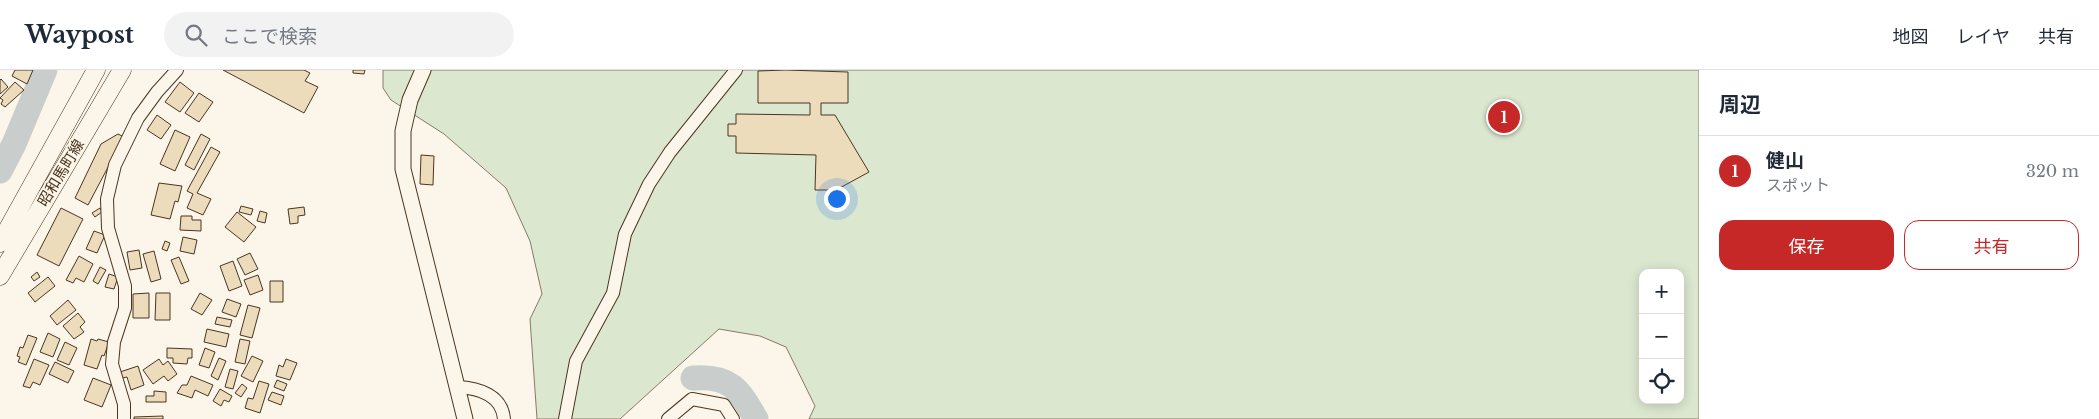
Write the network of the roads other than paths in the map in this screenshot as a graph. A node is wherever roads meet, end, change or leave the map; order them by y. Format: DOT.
graph roads {
  1 [pos="96,70"];
  2 [pos="122,70"];
  3 [pos="177,70"];
  4 [pos="423,70"];
  5 [pos="736,70"];
  6 [pos="0,243"];
  7 [pos="0,276"];
  8 [pos="458,387"];
  9 [pos="124,419"];
  10 [pos="465,419"];
  11 [pos="504,419"];
  12 [pos="565,419"];
  13 [pos="668,419"];
  14 [pos="733,419"];
  1 -- 6 [label="main road, 昭和馬町線"];
  2 -- 7 [label="main road, 昭和馬町線"];
  3 -- 9 [label="street"];
  4 -- 8 [label="street"];
  5 -- 12 [label="street"];
  8 -- 10 [label="street"];
  8 -- 11 [label="street"];
  13 -- 14 [label="street"];
}
